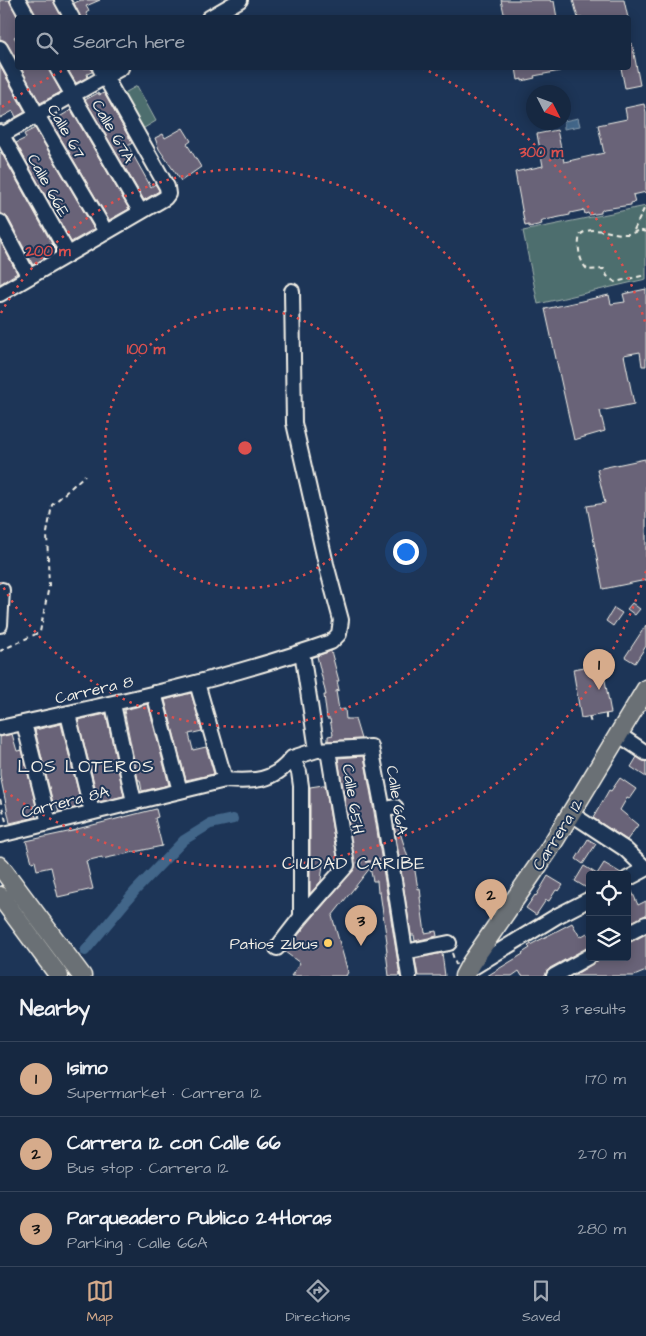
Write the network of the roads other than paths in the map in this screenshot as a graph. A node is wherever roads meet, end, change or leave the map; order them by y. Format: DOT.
graph roads {
  1 [pos="18,0"];
  2 [pos="62,0"];
  3 [pos="237,1"];
  4 [pos="26,15"];
  5 [pos="70,15"];
  6 [pos="214,15"];
  7 [pos="0,48"];
  8 [pos="58,70"];
  9 [pos="103,72"];
  10 [pos="73,95"];
  11 [pos="37,115"];
  12 [pos="1,134"];
  13 [pos="140,211"];
  14 [pos="0,222"];
  15 [pos="106,232"];
  16 [pos="68,254"];
  17 [pos="29,277"];
  18 [pos="292,291"];
  19 [pos="0,294"];
  20 [pos="2,590"];
  21 [pos="0,624"];
  22 [pos="302,652"];
  23 [pos="197,683"];
  24 [pos="646,689"];
  25 [pos="154,693"];
  26 [pos="113,704"];
  27 [pos="68,714"];
  28 [pos="24,723"];
  29 [pos="0,728"];
  30 [pos="618,734"];
  31 [pos="322,750"];
  32 [pos="646,753"];
  33 [pos="292,758"];
  34 [pos="225,780"];
  35 [pos="180,791"];
  36 [pos="134,802"];
  37 [pos="92,812"];
  38 [pos="570,813"];
  39 [pos="49,823"];
  40 [pos="5,834"];
  41 [pos="0,866"];
  42 [pos="646,869"];
  43 [pos="631,877"];
  44 [pos="0,896"];
  45 [pos="586,901"];
  46 [pos="301,917"];
  47 [pos="646,924"];
  48 [pos="631,932"];
  49 [pos="449,943"];
  50 [pos="277,948"];
  51 [pos="405,952"];
  52 [pos="586,958"];
  53 [pos="463,973"];
  54 [pos="59,976"];
  55 [pos="82,976"];
  56 [pos="409,976"];
  57 [pos="554,976"];
  1 -- 4 [label="street"];
  2 -- 5 [label="street"];
  3 -- 6 [label="street"];
  7 -- 11 [label="street, Calle 67"];
  8 -- 10 [label="street, Calle 67A"];
  9 -- 10 [label="street"];
  9 -- 13 [label="street"];
  10 -- 11 [label="street"];
  10 -- 13 [label="street, Calle 67A"];
  11 -- 12 [label="street"];
  11 -- 15 [label="street, Calle 67"];
  12 -- 16 [label="street, Calle 66E"];
  13 -- 15 [label="street"];
  14 -- 17 [label="street"];
  15 -- 16 [label="street"];
  16 -- 17 [label="street"];
  17 -- 19 [label="street"];
  18 -- 22 [label="street, Carrera 8"];
  20 -- 21 [label="street"];
  22 -- 23 [label="street, Carrera 8"];
  22 -- 31 [label="street, Calle 65H"];
  23 -- 25 [label="street, Carrera 8"];
  23 -- 34 [label="street"];
  24 -- 30 [label="main road, Carrera 12"];
  25 -- 26 [label="street, Carrera 8"];
  25 -- 35 [label="street"];
  26 -- 27 [label="street, Carrera 8"];
  26 -- 36 [label="street"];
  27 -- 28 [label="street, Carrera 8"];
  27 -- 37 [label="street"];
  28 -- 29 [label="street, Carrera 8"];
  28 -- 39 [label="street"];
  30 -- 32 [label="street"];
  30 -- 38 [label="main road, Carrera 12"];
  31 -- 33 [label="street"];
  31 -- 46 [label="street, Calle 65H"];
  31 -- 51 [label="street, Calle 66A"];
  33 -- 34 [label="street, Carrera 8A"];
  33 -- 46 [label="street"];
  34 -- 35 [label="street, Carrera 8A"];
  35 -- 36 [label="street, Carrera 8A"];
  36 -- 37 [label="street, Carrera 8A"];
  37 -- 39 [label="street, Carrera 8A"];
  38 -- 42 [label="street"];
  38 -- 53 [label="main road, Carrera 12"];
  39 -- 40 [label="street, Carrera 8A"];
  41 -- 55 [label="main road"];
  42 -- 43 [label="street"];
  44 -- 54 [label="main road"];
  45 -- 53 [label="street"];
  46 -- 50 [label="street"];
  47 -- 48 [label="street"];
  49 -- 51 [label="street"];
  51 -- 56 [label="street, Calle 66A"];
  52 -- 57 [label="street"];
}
